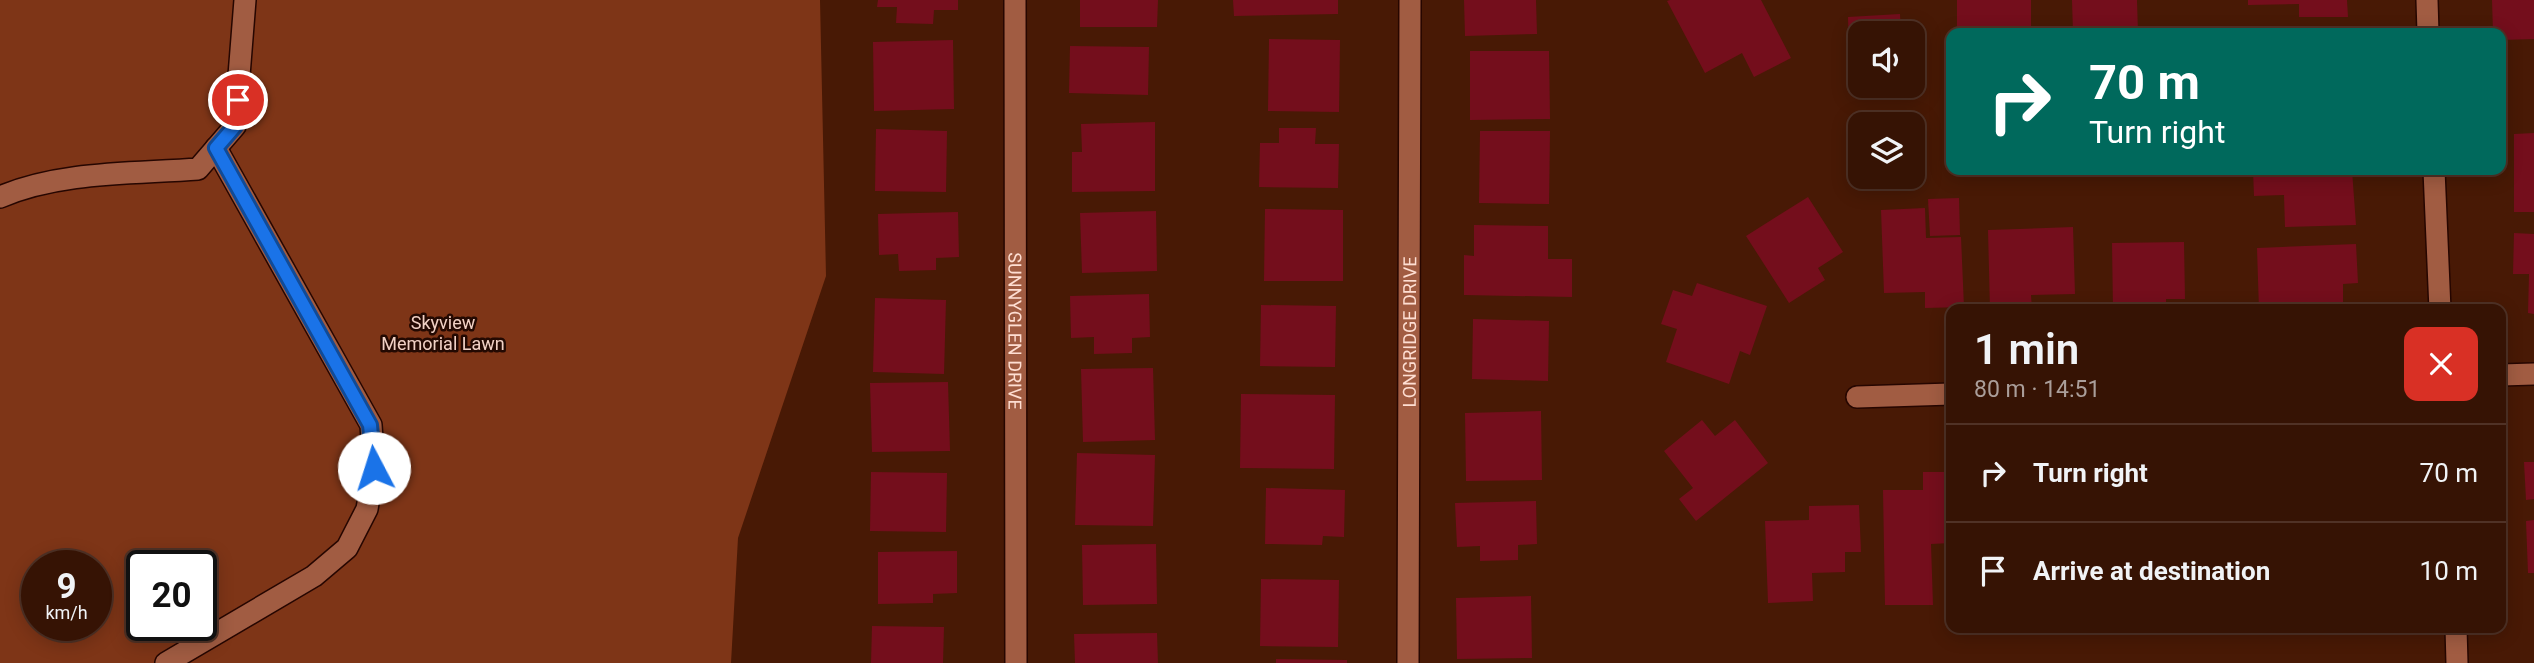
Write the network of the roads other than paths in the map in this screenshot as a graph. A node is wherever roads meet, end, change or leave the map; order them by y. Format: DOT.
graph roads {
  1 [pos="245,0"];
  2 [pos="1015,0"];
  3 [pos="1410,0"];
  4 [pos="2427,0"];
  5 [pos="2428,28"];
  6 [pos="216,148"];
  7 [pos="2434,175"];
  8 [pos="0,197"];
  9 [pos="2440,304"];
  10 [pos="2534,374"];
  11 [pos="2506,375"];
  12 [pos="1946,394"];
  13 [pos="1857,397"];
  14 [pos="2456,633"];
  15 [pos="166,663"];
  16 [pos="1016,663"];
  17 [pos="1408,663"];
  18 [pos="2457,663"];
  1 -- 6 [label="street"];
  2 -- 16 [label="street, SUNNYGLEN DRIVE"];
  3 -- 17 [label="street, LONGRIDGE DRIVE"];
  4 -- 5 [label="street"];
  6 -- 8 [label="street"];
  6 -- 15 [label="street"];
  7 -- 9 [label="street"];
  10 -- 11 [label="street"];
  12 -- 13 [label="street"];
  14 -- 18 [label="street"];
}
